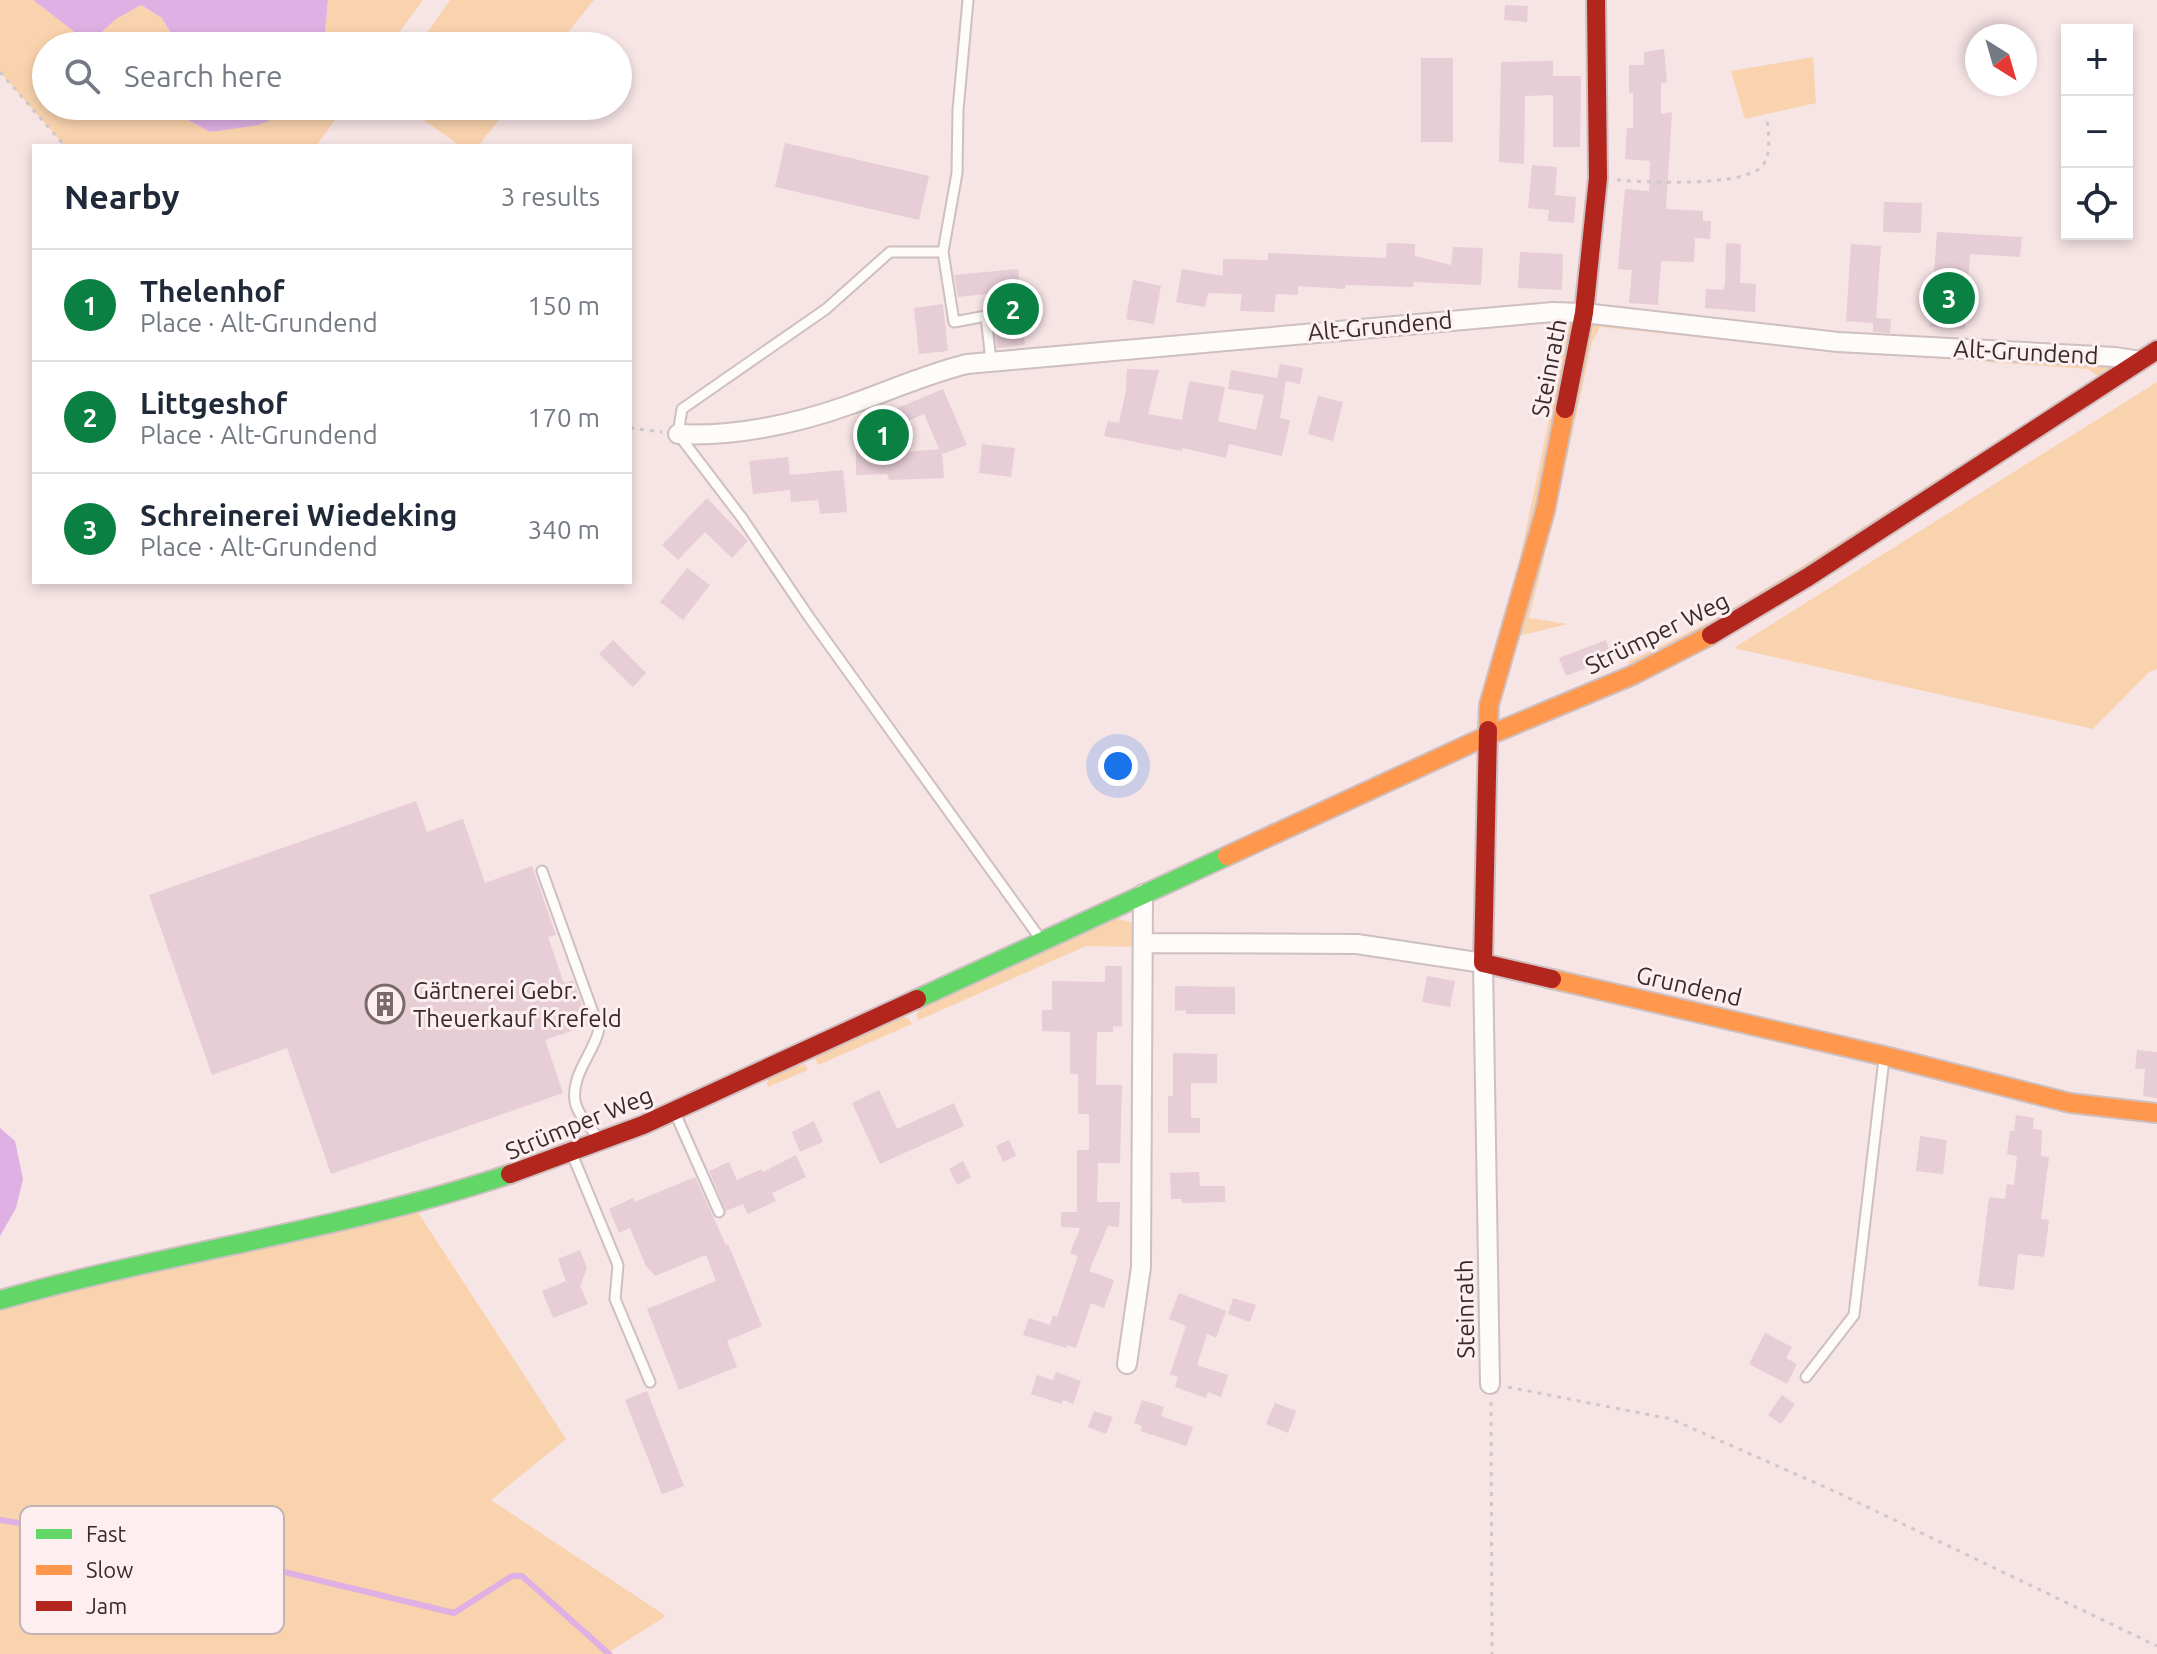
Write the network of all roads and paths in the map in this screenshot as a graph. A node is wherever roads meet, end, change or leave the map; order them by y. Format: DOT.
graph roads {
  1 [pos="968,0"];
  2 [pos="1596,0"];
  3 [pos="0,72"];
  4 [pos="32,108"];
  5 [pos="1767,117"];
  6 [pos="42,120"];
  7 [pos="63,144"];
  8 [pos="1598,178"];
  9 [pos="943,252"];
  10 [pos="1584,313"];
  11 [pos="2157,350"];
  12 [pos="991,361"];
  13 [pos="2140,361"];
  14 [pos="632,428"];
  15 [pos="678,434"];
  16 [pos="1487,736"];
  17 [pos="542,871"];
  18 [pos="1143,894"];
  19 [pos="1042,941"];
  20 [pos="1144,943"];
  21 [pos="1483,963"];
  22 [pos="1885,1056"];
  23 [pos="674,1111"];
  24 [pos="2157,1113"];
  25 [pos="601,1142"];
  26 [pos="572,1154"];
  27 [pos="719,1212"];
  28 [pos="0,1300"];
  29 [pos="1127,1364"];
  30 [pos="1806,1377"];
  31 [pos="650,1382"];
  32 [pos="1490,1384"];
  33 [pos="2157,1646"];
  34 [pos="1492,1654"];
  1 -- 9 [label="lane"];
  2 -- 8 [label="street, Steinrath"];
  3 -- 4 [label="path"];
  5 -- 8 [label="path"];
  6 -- 7 [label="path"];
  8 -- 10 [label="street, Steinrath"];
  9 -- 12 [label="lane"];
  9 -- 15 [label="lane"];
  10 -- 12 [label="street, Alt-Grundend"];
  10 -- 13 [label="street, Alt-Grundend"];
  10 -- 16 [label="street, Steinrath"];
  11 -- 13 [label="street, Strümper Weg"];
  12 -- 15 [label="street, Alt-Grundend"];
  13 -- 16 [label="street, Strümper Weg"];
  14 -- 15 [label="path"];
  15 -- 19 [label="lane"];
  16 -- 18 [label="street, Strümper Weg"];
  16 -- 21 [label="street"];
  17 -- 25 [label="lane"];
  18 -- 19 [label="street, Strümper Weg"];
  18 -- 20 [label="street"];
  19 -- 23 [label="street, Strümper Weg"];
  20 -- 21 [label="street, Grundend"];
  20 -- 29 [label="street"];
  21 -- 22 [label="street, Grundend"];
  21 -- 32 [label="street, Steinrath"];
  22 -- 24 [label="street, Grundend"];
  22 -- 30 [label="lane"];
  23 -- 25 [label="street, Strümper Weg"];
  23 -- 27 [label="lane"];
  25 -- 26 [label="street, Strümper Weg"];
  26 -- 28 [label="street, Strümper Weg"];
  26 -- 31 [label="lane"];
  32 -- 33 [label="path"];
  32 -- 34 [label="path, Steinrath"];
}
